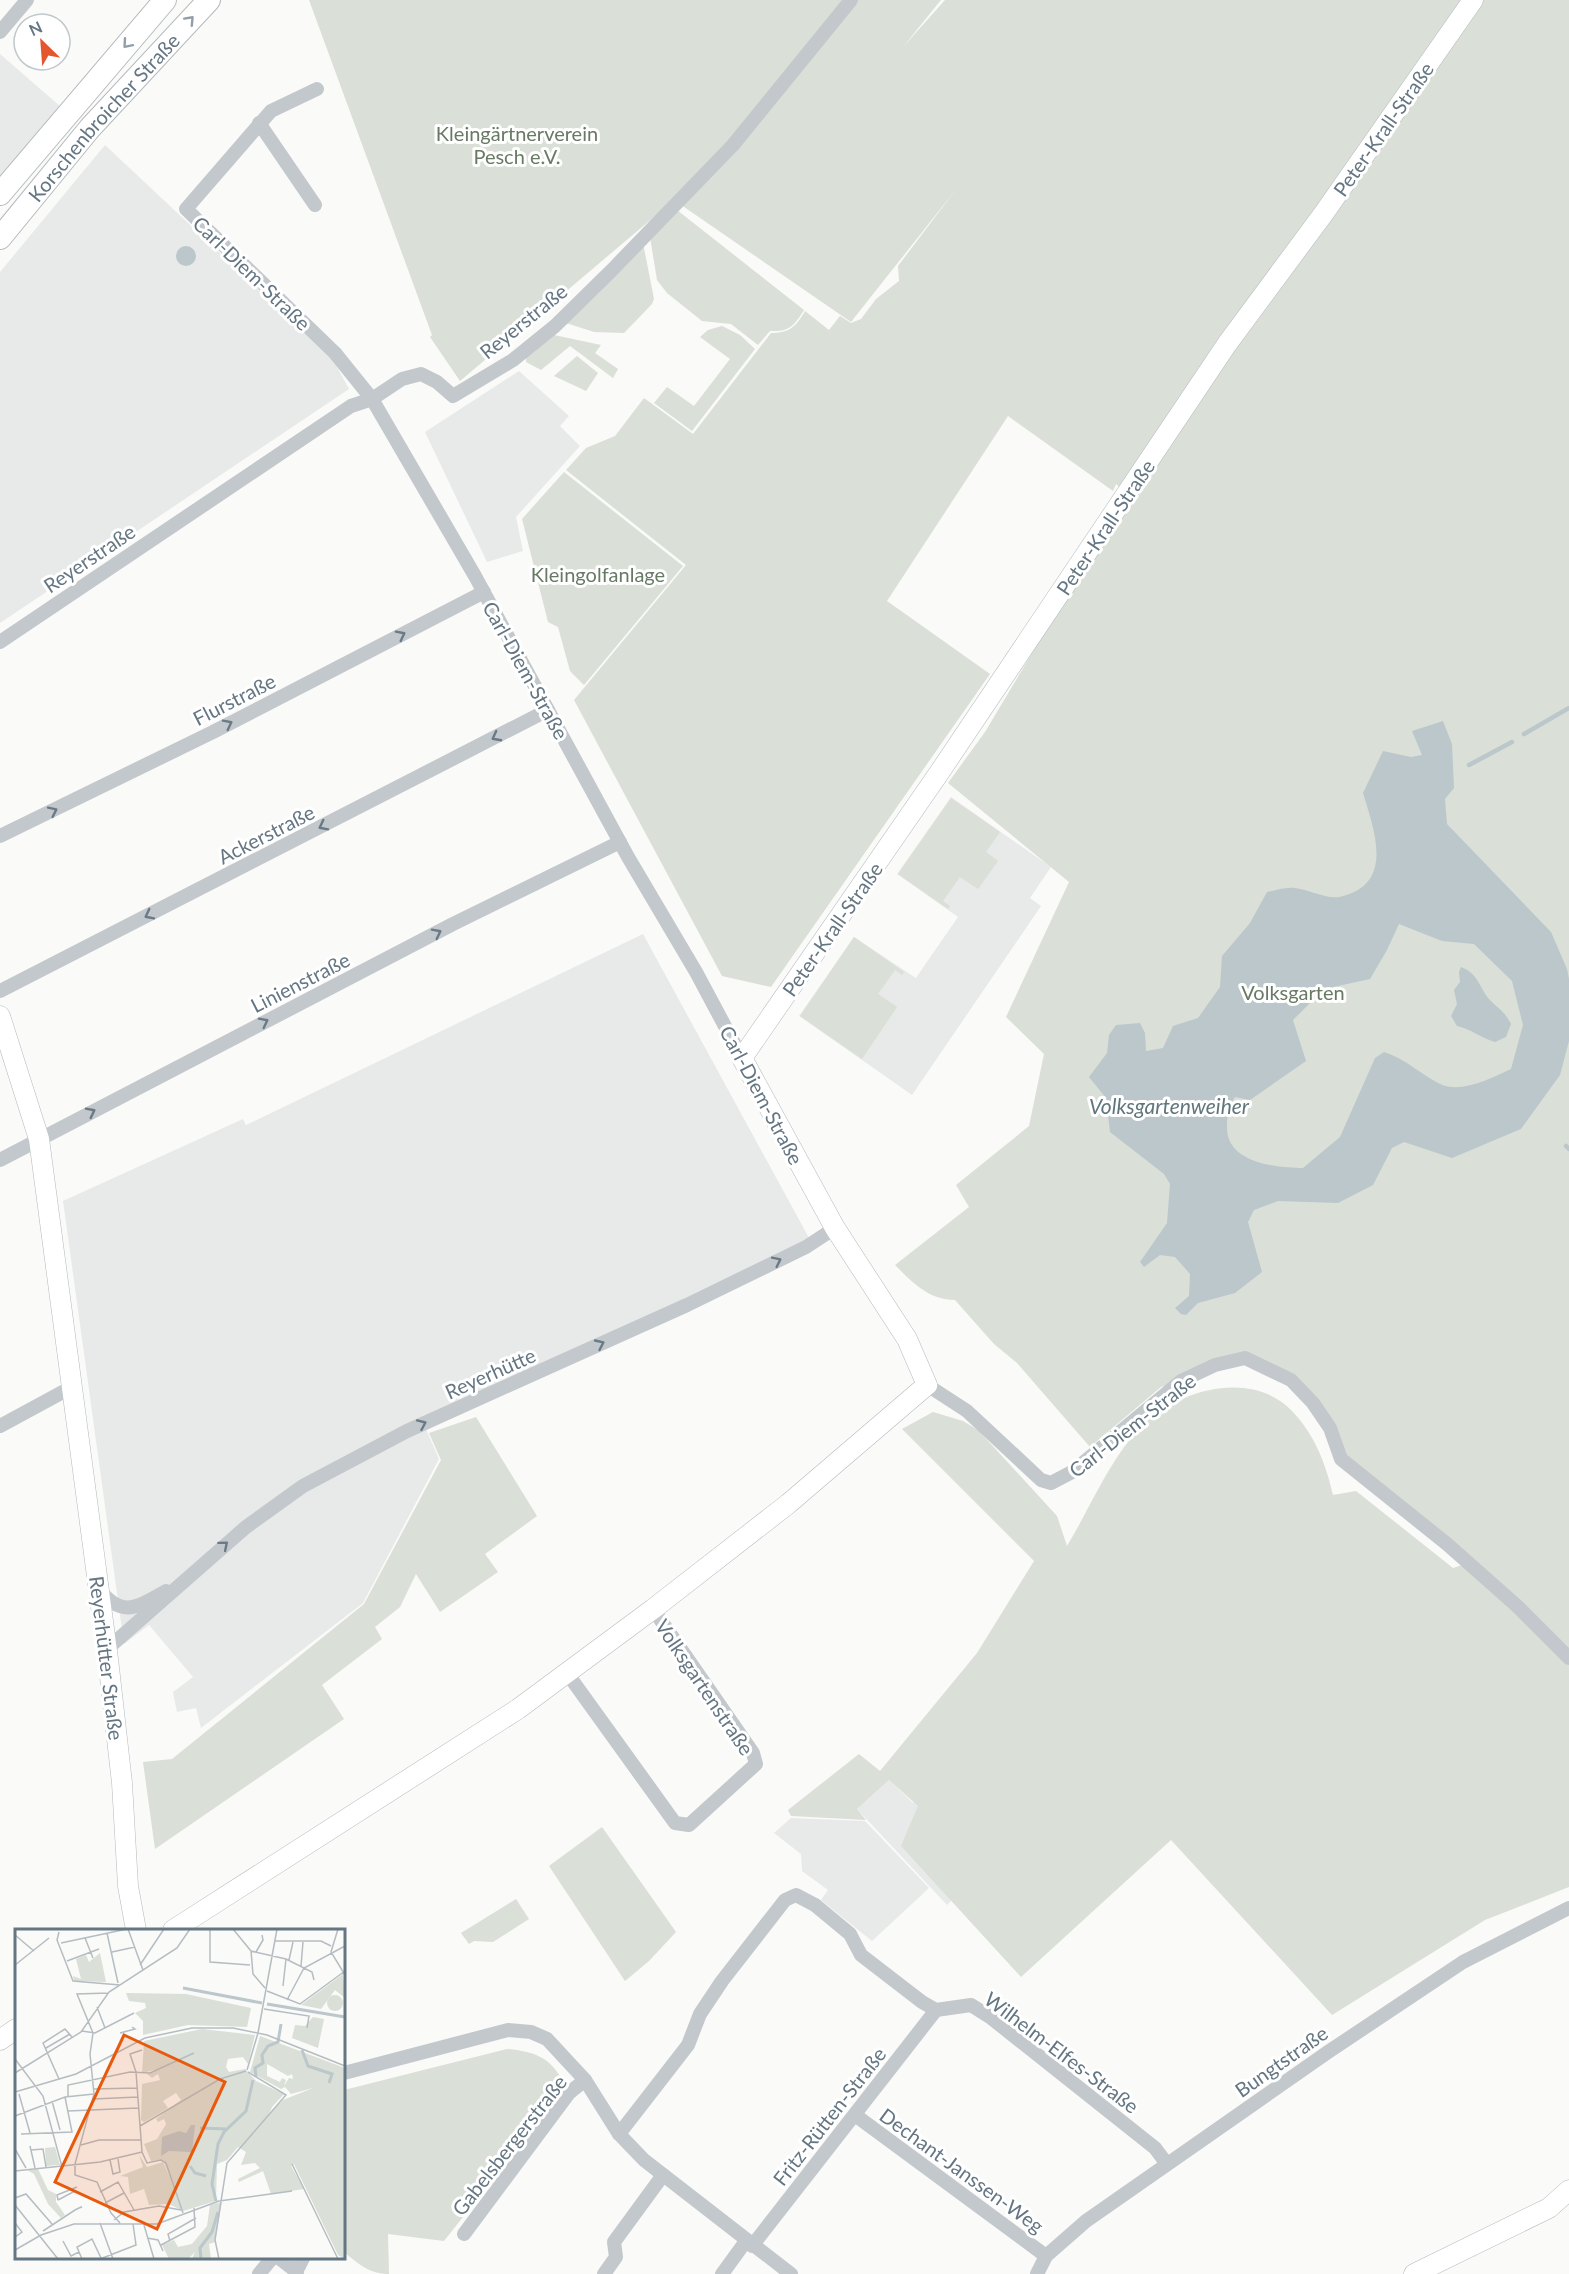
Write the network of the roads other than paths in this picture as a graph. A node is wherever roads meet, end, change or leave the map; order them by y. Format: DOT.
graph roads {
  1 [pos="27,0"];
  2 [pos="165,0"];
  3 [pos="209,0"];
  4 [pos="851,0"];
  5 [pos="1473,0"];
  6 [pos="0,32"];
  7 [pos="317,88"];
  8 [pos="259,123"];
  9 [pos="0,194"];
  10 [pos="315,205"];
  11 [pos="0,237"];
  12 [pos="372,399"];
  13 [pos="484,592"];
  14 [pos="0,642"];
  15 [pos="548,710"];
  16 [pos="0,836"];
  17 [pos="620,842"];
  18 [pos="0,991"];
  19 [pos="0,1016"];
  20 [pos="741,1058"];
  21 [pos="39,1139"];
  22 [pos="0,1160"];
  23 [pos="835,1228"];
  24 [pos="927,1385"];
  25 [pos="72,1387"];
  26 [pos="0,1426"];
  27 [pos="179,1583"];
  28 [pos="98,1587"];
  29 [pos="653,1609"];
  30 [pos="107,1649"];
  31 [pos="1569,1658"];
  32 [pos="567,1673"];
  33 [pos="1569,1908"];
  34 [pos="136,1929"];
  35 [pos="175,1929"];
  36 [pos="936,2010"];
  37 [pos="15,2031"];
  38 [pos="0,2040"];
  39 [pos="345,2073"];
  40 [pos="585,2080"];
  41 [pos="855,2115"];
  42 [pos="619,2134"];
  43 [pos="1167,2164"];
  44 [pos="663,2175"];
  45 [pos="1569,2190"];
  46 [pos="464,2234"];
  47 [pos="749,2243"];
  48 [pos="1046,2256"];
  49 [pos="271,2259"];
  50 [pos="280,2259"];
  51 [pos="303,2259"];
  52 [pos="296,2273"];
  53 [pos="259,2274"];
  54 [pos="604,2274"];
  55 [pos="722,2274"];
  56 [pos="791,2274"];
  57 [pos="1037,2274"];
  58 [pos="1414,2274"];
  1 -- 6 [label="street"];
  2 -- 9 [label="main road, Korschenbroicher Straße, one-way"];
  11 -- 3 [label="main road, Korschenbroicher Straße, one-way"];
  4 -- 12 [label="street, Reyerstraße"];
  5 -- 20 [label="street, Peter-Krall-Straße"];
  7 -- 8 [label="street, Carl-Diem-Straße"];
  8 -- 10 [label="street"];
  8 -- 12 [label="street, Carl-Diem-Straße"];
  12 -- 13 [label="street, Carl-Diem-Straße"];
  12 -- 14 [label="street, Reyerstraße"];
  13 -- 15 [label="street, Carl-Diem-Straße"];
  16 -- 13 [label="street, Flurstraße, one-way"];
  15 -- 17 [label="street, Carl-Diem-Straße"];
  15 -- 18 [label="street, Ackerstraße, one-way"];
  17 -- 20 [label="street, Carl-Diem-Straße"];
  21 -- 17 [label="street, Linienstraße, one-way"];
  19 -- 21 [label="street, Reyerhütter Straße"];
  20 -- 23 [label="street, Carl-Diem-Straße"];
  21 -- 22 [label="street, Linienstraße"];
  21 -- 25 [label="street, Reyerhütter Straße"];
  23 -- 24 [label="street, Carl-Diem-Straße"];
  27 -- 23 [label="street, Reyerhütte, one-way"];
  24 -- 29 [label="street, Volksgartenstraße"];
  24 -- 31 [label="street, Carl-Diem-Straße"];
  25 -- 26 [label="street"];
  25 -- 28 [label="street, Reyerhütter Straße"];
  27 -- 28 [label="street, Reyerhütte"];
  27 -- 30 [label="street, Reyerhütte"];
  28 -- 30 [label="street, Reyerhütter Straße"];
  29 -- 32 [label="street, Volksgartenstraße"];
  29 -- 32 [label="street, Volksgartenstraße"];
  30 -- 34 [label="street, Reyerhütter Straße"];
  32 -- 35 [label="street, Volksgartenstraße"];
  33 -- 43 [label="street, Bungtstraße"];
  36 -- 41 [label="street, Fritz-Rütten-Straße"];
  36 -- 42 [label="street"];
  36 -- 43 [label="street, Wilhelm-Elfes-Straße"];
  37 -- 38 [label="street"];
  39 -- 40 [label="street, Gabelsbergerstraße"];
  40 -- 42 [label="street, Gabelsbergerstraße"];
  40 -- 46 [label="street, Gabelsbergerstraße"];
  41 -- 47 [label="street, Fritz-Rütten-Straße"];
  41 -- 48 [label="street, Dechant-Janssen-Weg"];
  42 -- 44 [label="street, Gabelsbergerstraße"];
  43 -- 48 [label="street, Bungtstraße"];
  44 -- 47 [label="street, Gabelsbergerstraße"];
  44 -- 54 [label="street"];
  45 -- 58 [label="street"];
  47 -- 55 [label="street"];
  47 -- 56 [label="street, Gabelsbergerstraße"];
  48 -- 57 [label="street, Bungtstraße"];
  49 -- 53 [label="street"];
  50 -- 52 [label="street"];
  51 -- 52 [label="street"];
}
